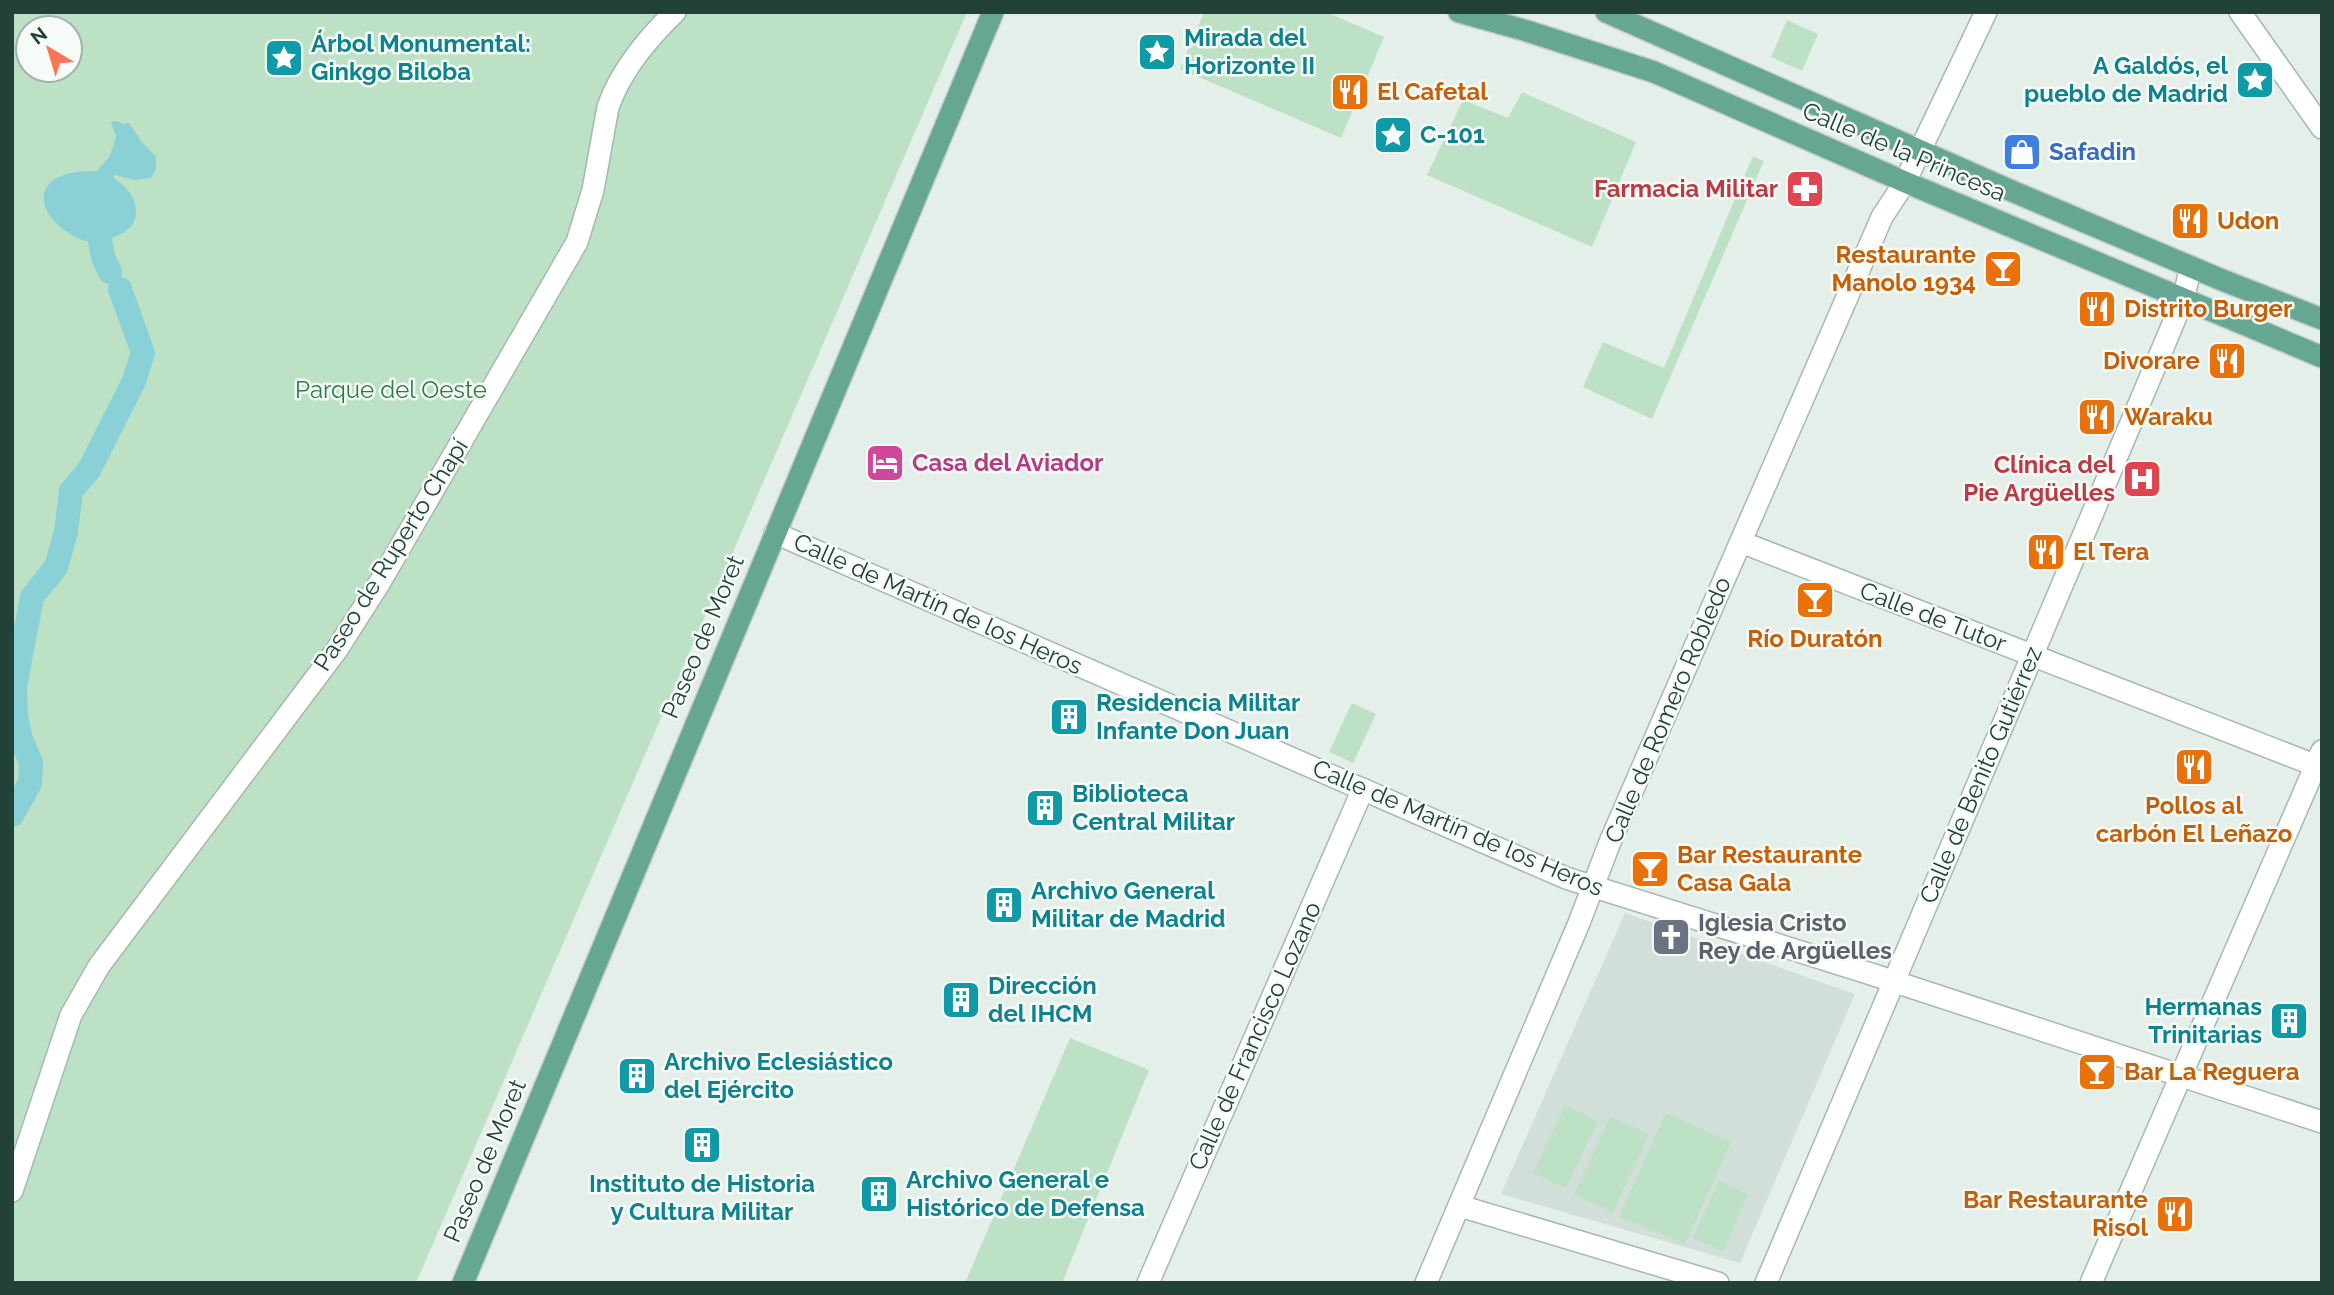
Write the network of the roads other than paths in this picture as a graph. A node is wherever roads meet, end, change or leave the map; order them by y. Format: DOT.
graph roads {
  1 [pos="675,12"];
  2 [pos="993,12"];
  3 [pos="1459,12"];
  4 [pos="1606,12"];
  5 [pos="1986,12"];
  6 [pos="2240,12"];
  7 [pos="2322,128"];
  8 [pos="1922,149"];
  9 [pos="1905,182"];
  10 [pos="2190,267"];
  11 [pos="2183,299"];
  12 [pos="2322,319"];
  13 [pos="2322,357"];
  14 [pos="775,533"];
  15 [pos="1741,542"];
  16 [pos="2032,655"];
  17 [pos="2320,762"];
  18 [pos="1363,789"];
  19 [pos="1593,887"];
  20 [pos="1893,982"];
  21 [pos="2181,1075"];
  22 [pos="2322,1122"];
  23 [pos="12,1191"];
  24 [pos="1460,1206"];
  25 [pos="464,1282"];
  26 [pos="1148,1283"];
  27 [pos="1426,1283"];
  28 [pos="1718,1283"];
  29 [pos="1766,1283"];
  30 [pos="2091,1283"];
  1 -- 23 [label="street, Paseo de Ruperto Chapí"];
  2 -- 14 [label="main road, Paseo de Moret"];
  3 -- 9 [label="main road, Calle de la Princesa"];
  4 -- 8 [label="main road, Calle de la Princesa"];
  5 -- 8 [label="street, Calle de Romero Robledo"];
  6 -- 7 [label="street"];
  8 -- 9 [label="street, Calle de Romero Robledo"];
  8 -- 10 [label="main road, Calle de la Princesa"];
  9 -- 11 [label="main road, Calle de la Princesa"];
  9 -- 15 [label="street, Calle de Romero Robledo"];
  10 -- 11 [label="street, Calle de Benito Gutiérrez"];
  10 -- 12 [label="main road, Calle de la Princesa"];
  11 -- 13 [label="main road, Calle de la Princesa"];
  11 -- 16 [label="street, Calle de Benito Gutiérrez"];
  14 -- 18 [label="street, Calle de Martín de los Heros"];
  14 -- 25 [label="main road, Paseo de Moret"];
  15 -- 16 [label="street, Calle de Tutor"];
  15 -- 19 [label="street, Calle de Romero Robledo"];
  16 -- 17 [label="street, Calle de Tutor"];
  16 -- 20 [label="street, Calle de Benito Gutiérrez"];
  17 -- 21 [label="street"];
  18 -- 19 [label="street, Calle de Martín de los Heros"];
  18 -- 26 [label="street, Calle de Francisco Lozano"];
  19 -- 20 [label="street, Calle de Martín de los Heros"];
  19 -- 24 [label="street, Calle de Romero Robledo"];
  20 -- 21 [label="street, Calle de Martín de los Heros"];
  20 -- 29 [label="street, Calle de Benito Gutiérrez"];
  21 -- 22 [label="street, Calle de Martín de los Heros"];
  21 -- 30 [label="street"];
  24 -- 27 [label="street, Calle de Romero Robledo"];
  24 -- 28 [label="street"];
}
